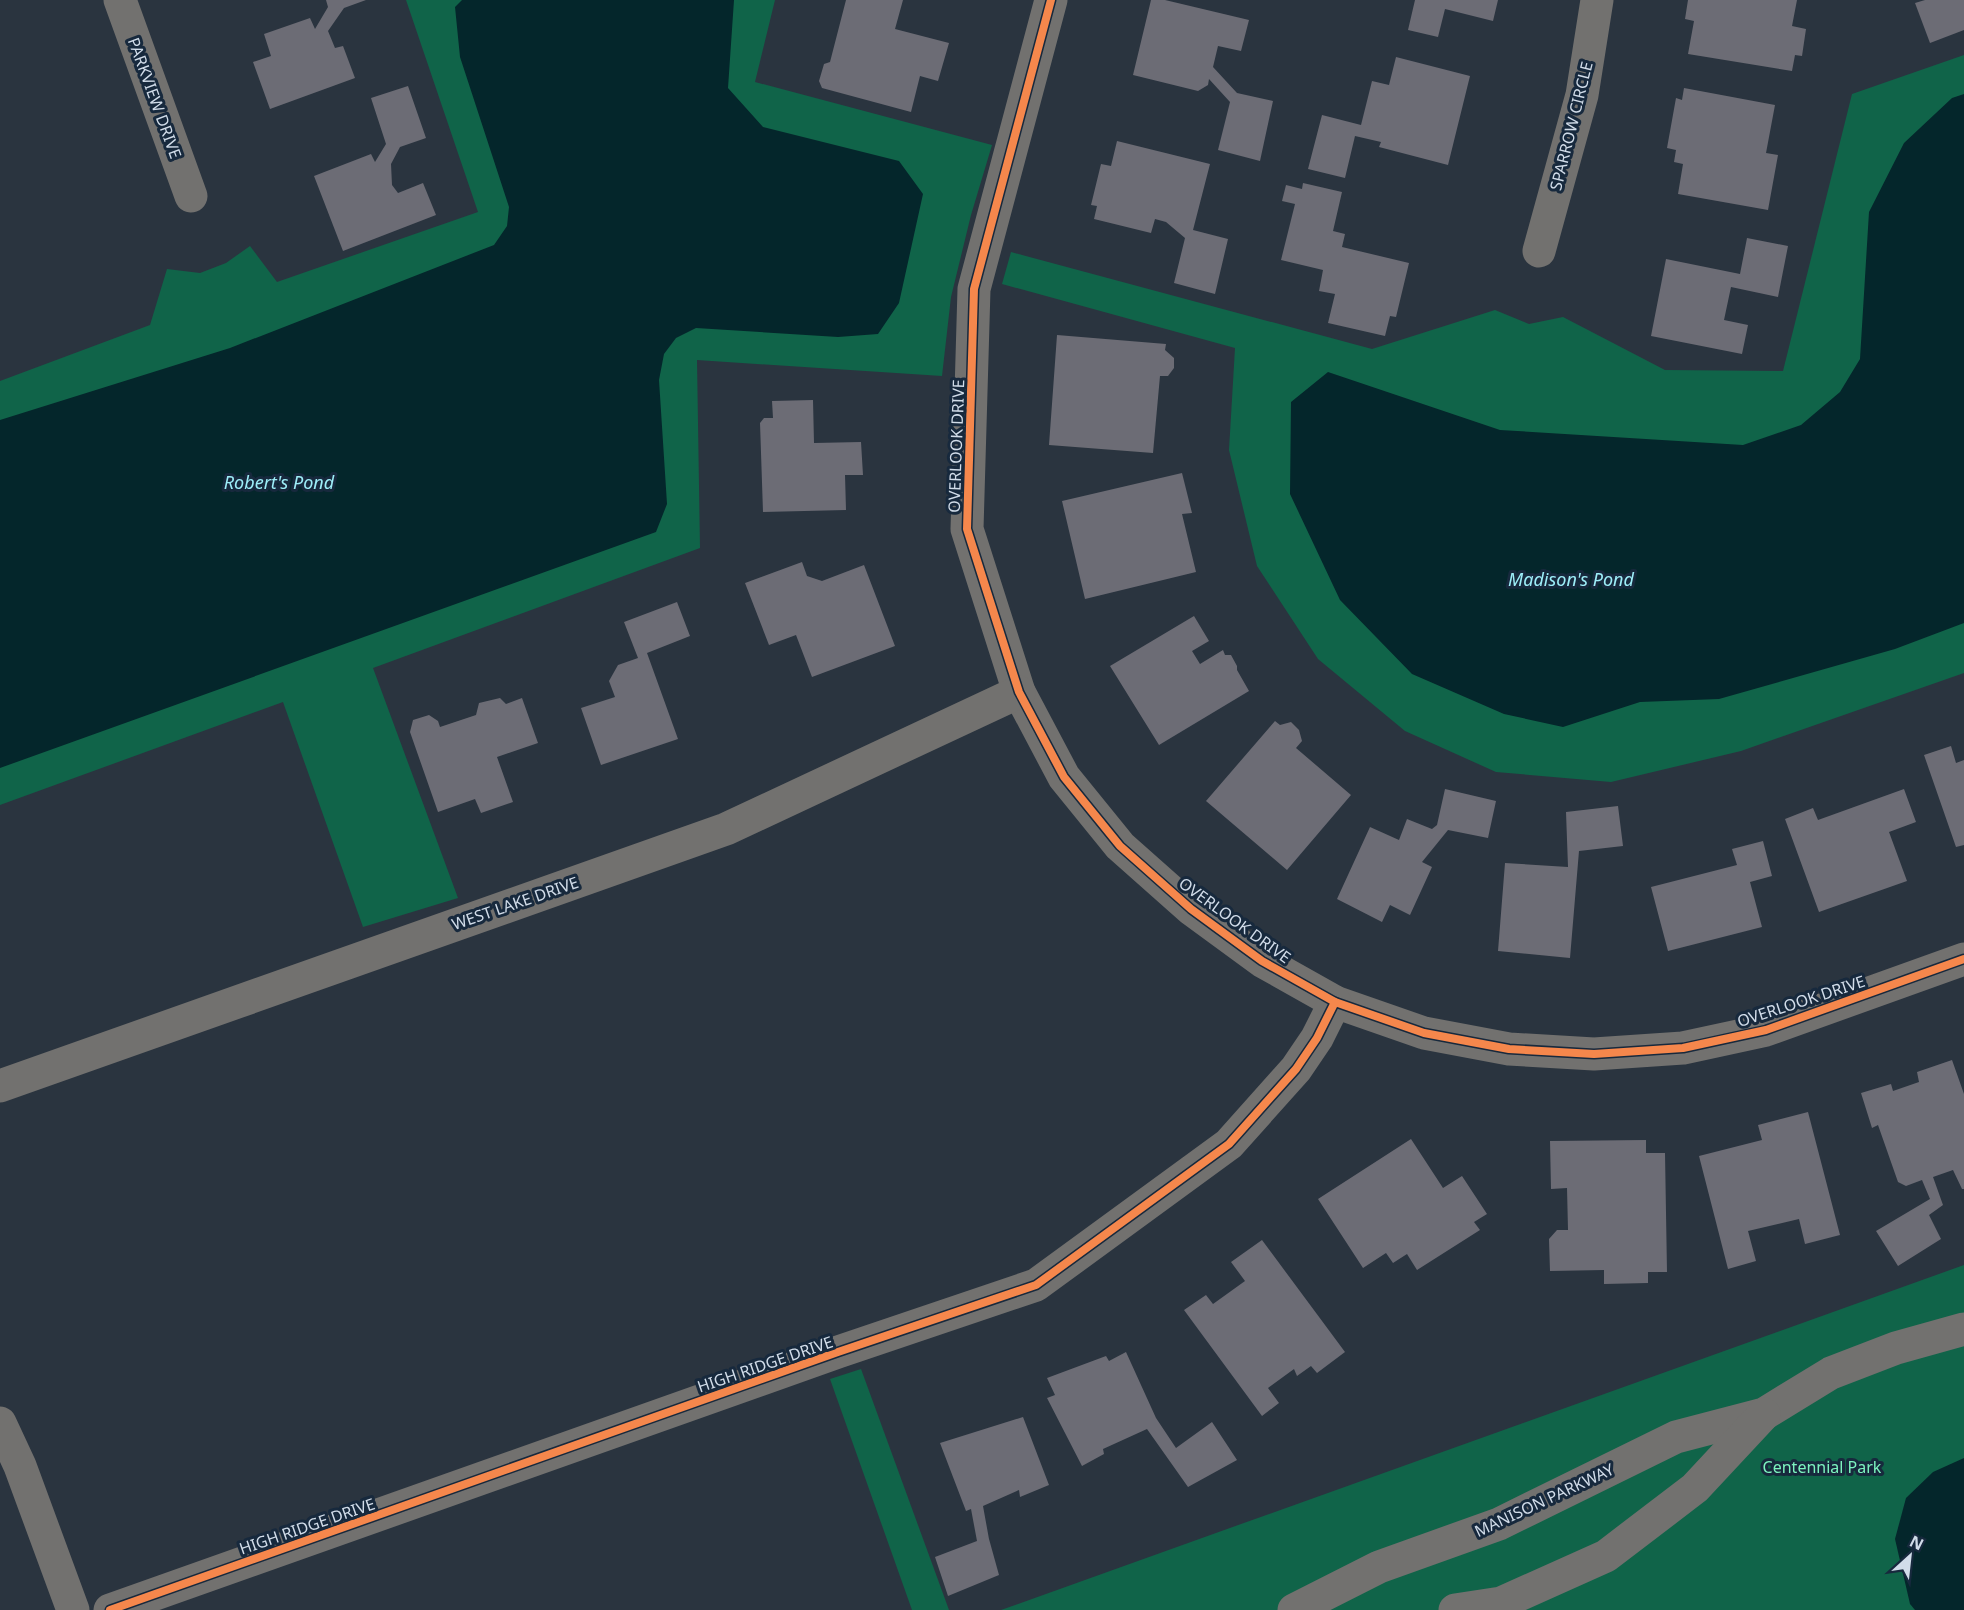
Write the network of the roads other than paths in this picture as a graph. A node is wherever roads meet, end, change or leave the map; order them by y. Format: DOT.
graph roads {
  1 [pos="120,0"];
  2 [pos="1051,0"];
  3 [pos="1597,0"];
  4 [pos="191,196"];
  5 [pos="1539,251"];
  6 [pos="1019,692"];
  7 [pos="1964,959"];
  8 [pos="1335,1002"];
  9 [pos="0,1086"];
  10 [pos="1964,1329"];
  11 [pos="1764,1413"];
  12 [pos="0,1423"];
  13 [pos="73,1610"];
  14 [pos="110,1610"];
  15 [pos="1294,1610"];
  16 [pos="1455,1610"];
  1 -- 4 [label="street, PARKVIEW DRIVE"];
  2 -- 6 [label="street, OVERLOOK DRIVE"];
  3 -- 5 [label="street, SPARROW CIRCLE"];
  6 -- 8 [label="street, OVERLOOK DRIVE"];
  6 -- 9 [label="street, WEST LAKE DRIVE"];
  7 -- 8 [label="street, OVERLOOK DRIVE"];
  8 -- 14 [label="street, HIGH RIDGE DRIVE"];
  10 -- 11 [label="street, MANISON PARKWAY"];
  11 -- 15 [label="street, MANISON PARKWAY"];
  11 -- 16 [label="street, MANISON PARKWAY"];
  12 -- 13 [label="street"];
}
